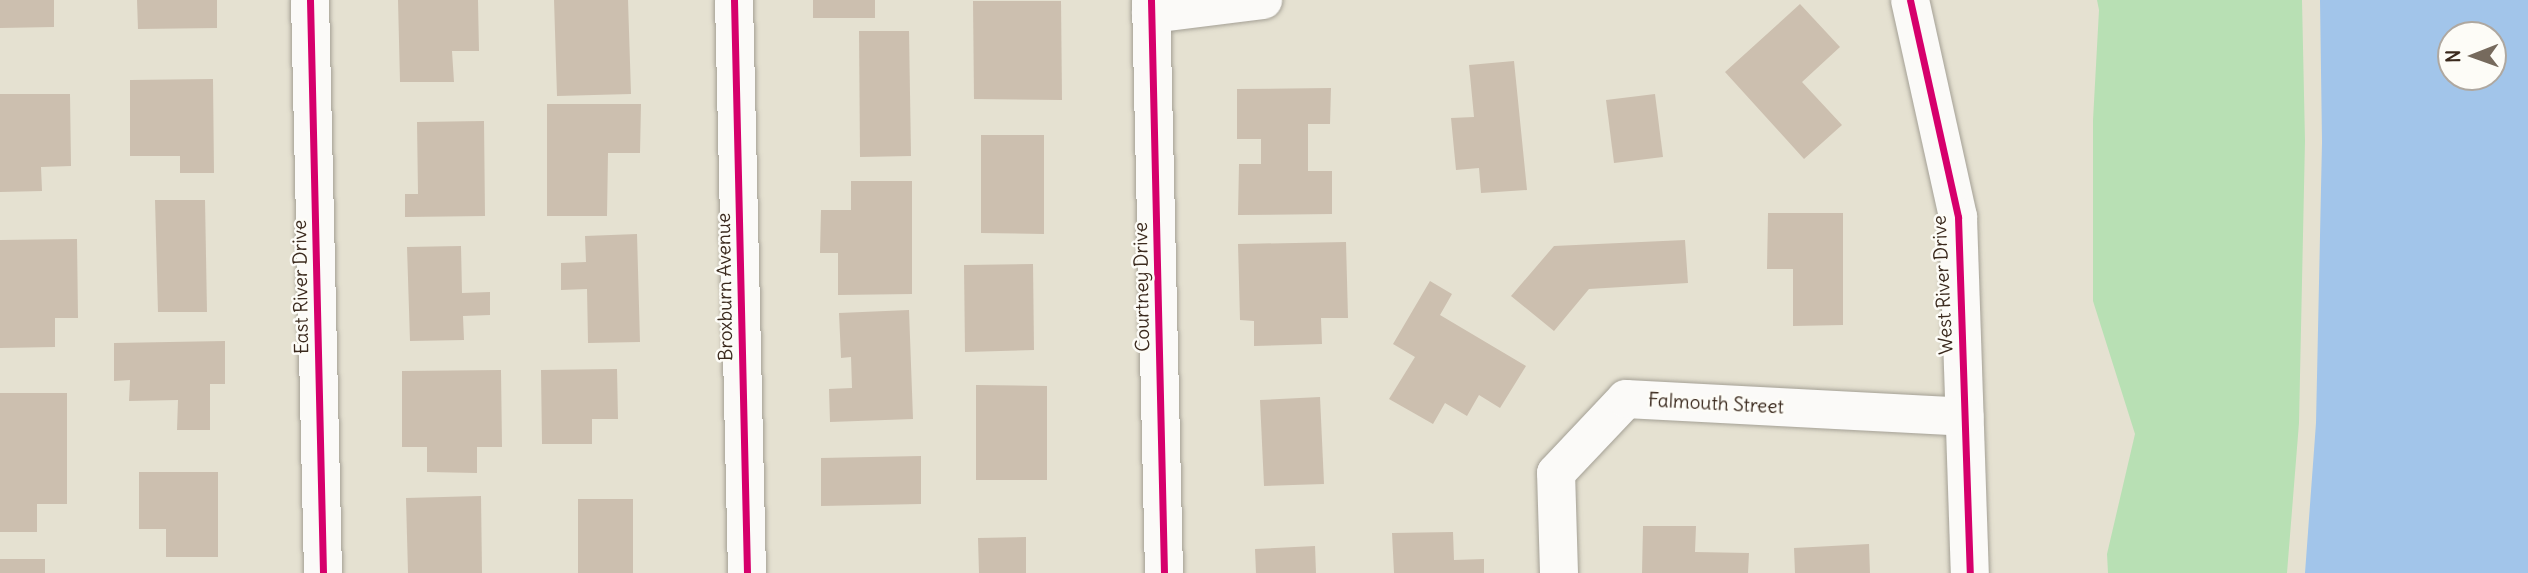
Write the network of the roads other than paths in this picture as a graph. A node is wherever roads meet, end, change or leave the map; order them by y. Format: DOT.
graph roads {
  1 [pos="310,0"];
  2 [pos="734,0"];
  3 [pos="1263,0"];
  4 [pos="1910,0"];
  5 [pos="1151,7"];
  6 [pos="1965,417"];
  7 [pos="323,573"];
  8 [pos="747,573"];
  9 [pos="1164,573"];
  10 [pos="1559,573"];
  11 [pos="1970,573"];
  1 -- 7 [label="street, East River Drive"];
  2 -- 8 [label="street, Broxburn Avenue"];
  3 -- 5 [label="street"];
  4 -- 6 [label="street, West River Drive"];
  5 -- 9 [label="street, Courtney Drive"];
  6 -- 10 [label="street, Falmouth Street"];
  6 -- 11 [label="street, West River Drive"];
}
